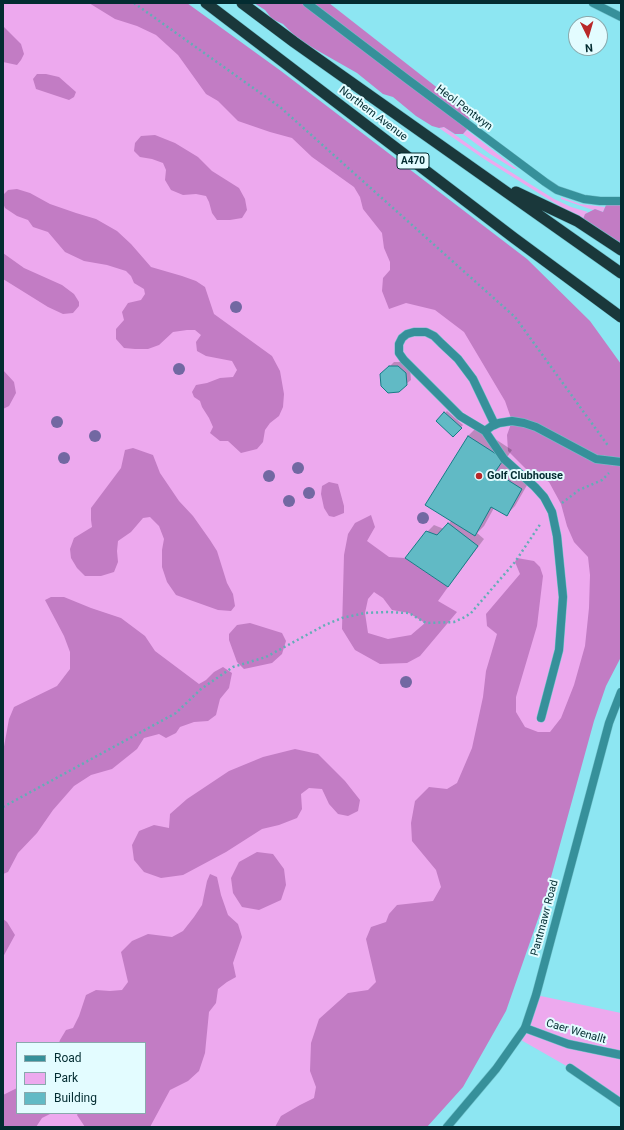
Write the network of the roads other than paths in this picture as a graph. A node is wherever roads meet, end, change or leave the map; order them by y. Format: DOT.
graph roads {
  1 [pos="206,3"];
  2 [pos="242,3"];
  3 [pos="307,3"];
  4 [pos="593,3"];
  5 [pos="621,17"];
  6 [pos="490,180"];
  7 [pos="621,201"];
  8 [pos="621,250"];
  9 [pos="621,273"];
  10 [pos="621,318"];
  11 [pos="495,425"];
  12 [pos="485,431"];
  13 [pos="620,462"];
  14 [pos="621,692"];
  15 [pos="541,718"];
  16 [pos="525,1028"];
  17 [pos="621,1055"];
  18 [pos="570,1068"];
  19 [pos="620,1101"];
  20 [pos="447,1127"];
  1 -- 10 [label="highway, Northern Avenue / A470"];
  2 -- 6 [label="highway, Northern Avenue / A470"];
  3 -- 7 [label="street, Heol Pentwyn"];
  4 -- 5 [label="street"];
  6 -- 8 [label="highway"];
  6 -- 9 [label="highway, Northern Avenue / A470"];
  11 -- 12 [label="street"];
  11 -- 12 [label="street"];
  11 -- 13 [label="street"];
  12 -- 15 [label="street"];
  14 -- 16 [label="street, Pantmawr Road"];
  16 -- 17 [label="street, Caer Wenallt"];
  16 -- 20 [label="street, Pantmawr Road"];
  18 -- 19 [label="street"];
}
